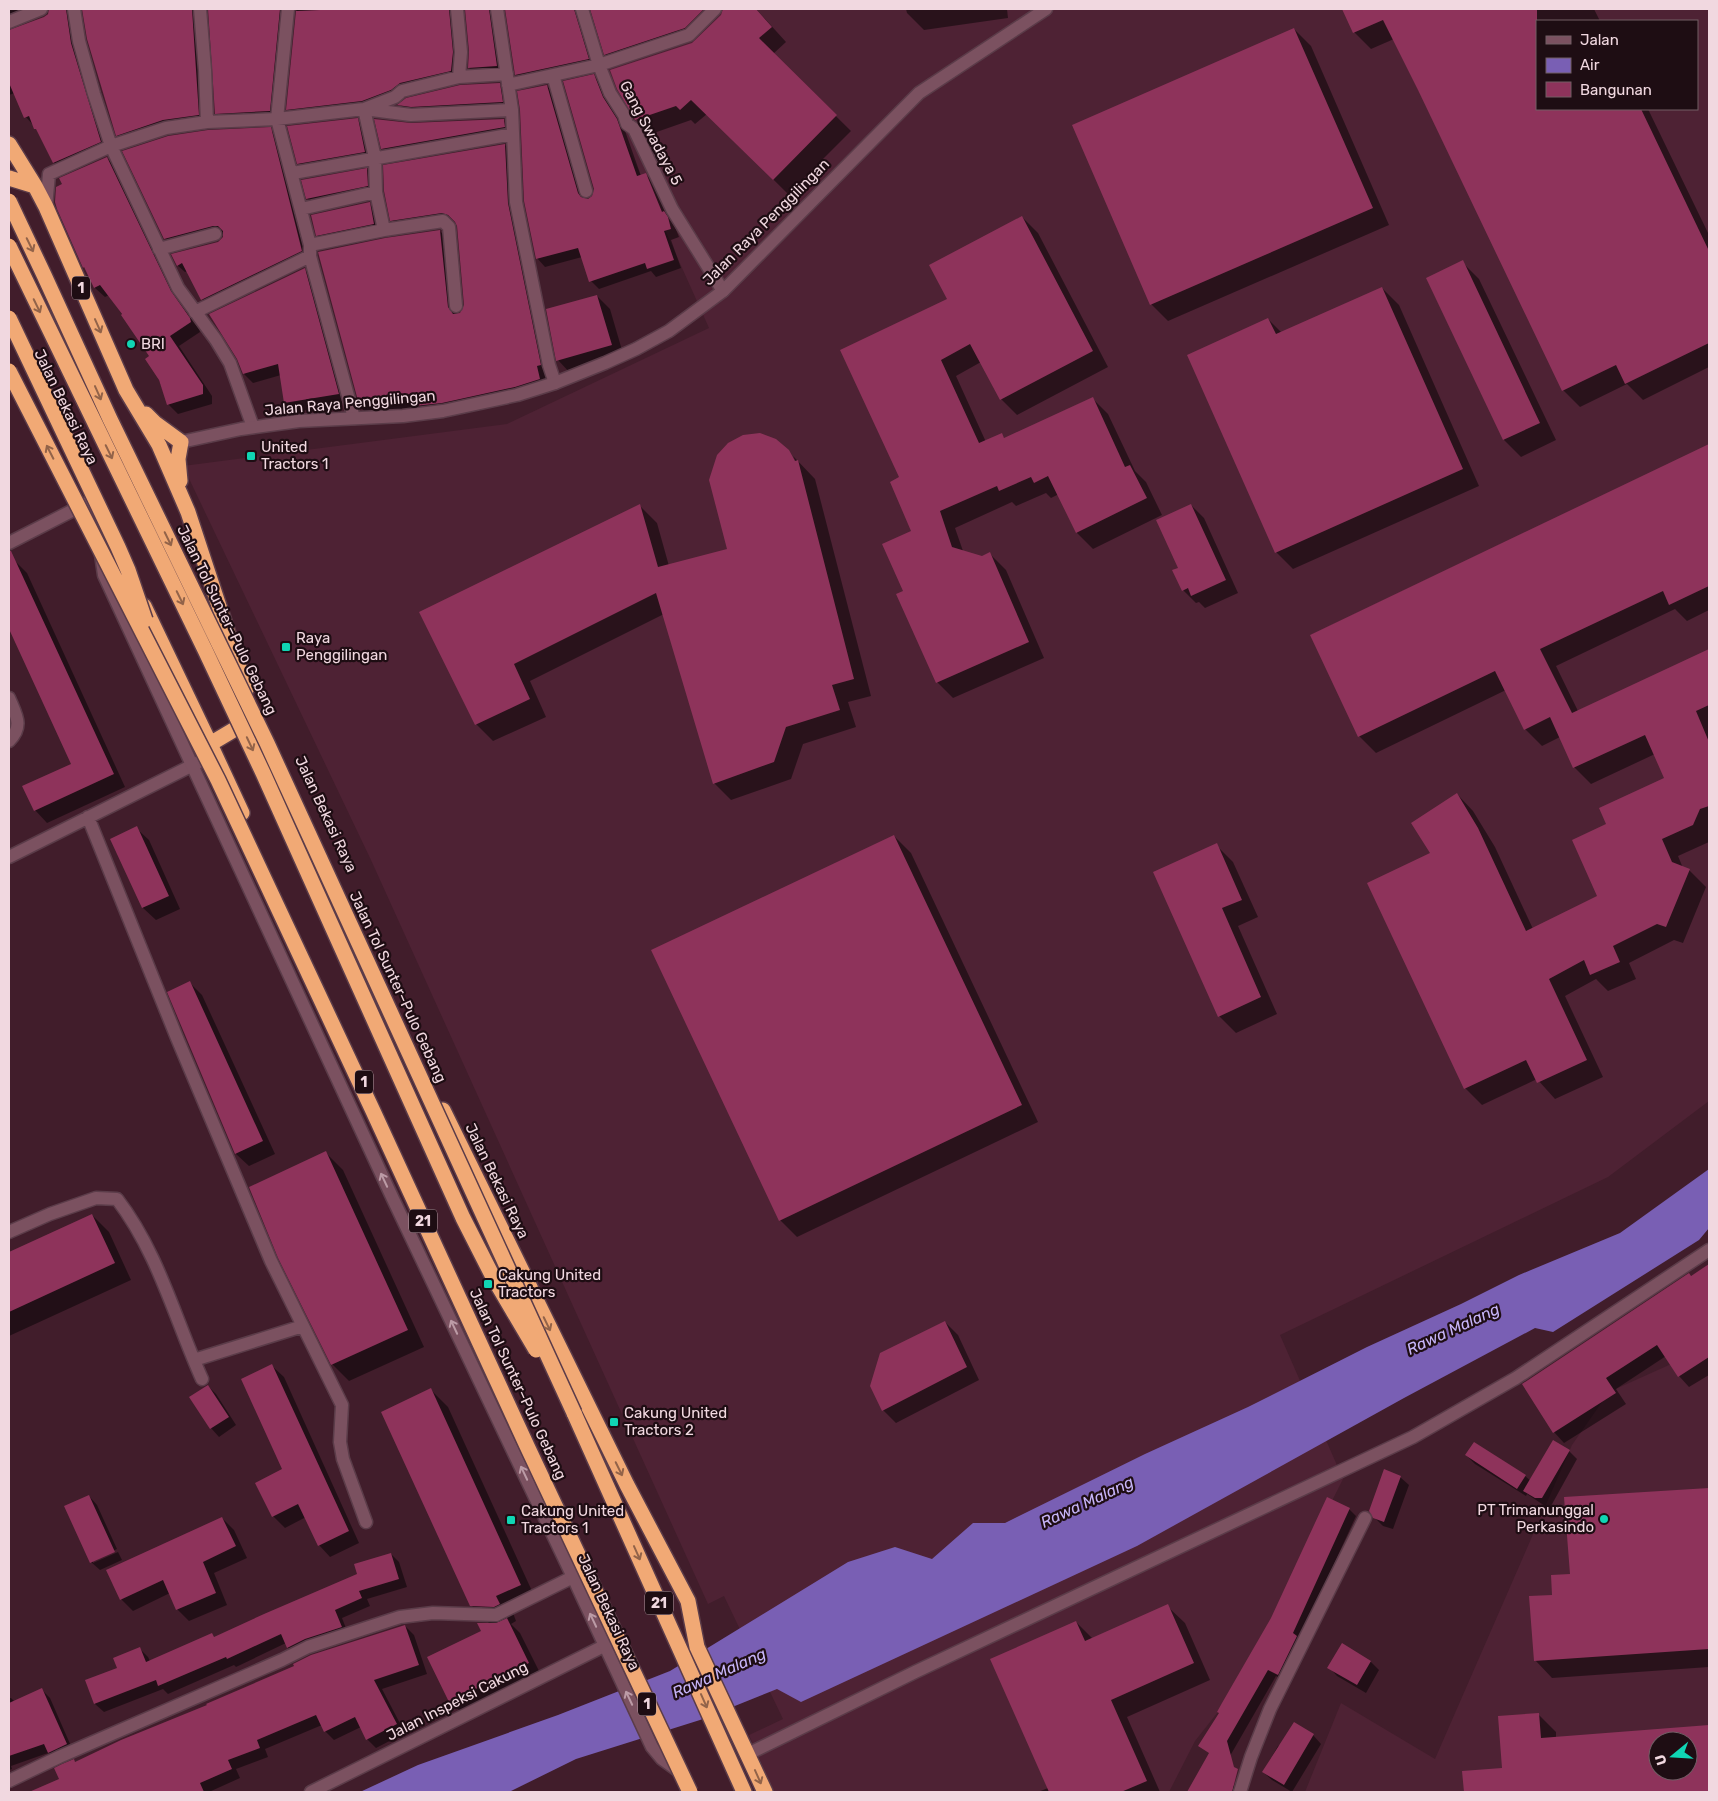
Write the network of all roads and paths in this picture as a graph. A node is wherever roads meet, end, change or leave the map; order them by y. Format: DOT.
graph roads {
  1 [pos="41,9"];
  2 [pos="74,9"];
  3 [pos="200,9"];
  4 [pos="288,9"];
  5 [pos="457,9"];
  6 [pos="497,9"];
  7 [pos="582,9"];
  8 [pos="715,9"];
  9 [pos="1046,9"];
  10 [pos="9,22"];
  11 [pos="599,65"];
  12 [pos="553,75"];
  13 [pos="459,77"];
  14 [pos="507,79"];
  15 [pos="364,110"];
  16 [pos="512,110"];
  17 [pos="277,119"];
  18 [pos="207,122"];
  19 [pos="513,134"];
  20 [pos="9,144"];
  21 [pos="111,146"];
  22 [pos="375,158"];
  23 [pos="293,174"];
  24 [pos="9,178"];
  25 [pos="35,186"];
  26 [pos="586,190"];
  27 [pos="376,192"];
  28 [pos="9,201"];
  29 [pos="46,207"];
  30 [pos="301,209"];
  31 [pos="384,230"];
  32 [pos="215,234"];
  33 [pos="9,246"];
  34 [pos="159,249"];
  35 [pos="310,250"];
  36 [pos="723,291"];
  37 [pos="456,306"];
  38 [pos="195,312"];
  39 [pos="9,318"];
  40 [pos="10,335"];
  41 [pos="9,371"];
  42 [pos="555,383"];
  43 [pos="126,390"];
  44 [pos="354,418"];
  45 [pos="252,427"];
  46 [pos="181,442"];
  47 [pos="93,500"];
  48 [pos="188,512"];
  49 [pos="9,543"];
  50 [pos="153,651"];
  51 [pos="9,698"];
  52 [pos="260,715"];
  53 [pos="9,741"];
  54 [pos="212,749"];
  55 [pos="192,766"];
  56 [pos="88,817"];
  57 [pos="9,856"];
  58 [pos="9,1232"];
  59 [pos="1709,1250"];
  60 [pos="303,1326"];
  61 [pos="194,1360"];
  62 [pos="202,1379"];
  63 [pos="574,1413"];
  64 [pos="1365,1518"];
  65 [pos="366,1522"];
  66 [pos="573,1577"];
  67 [pos="611,1642"];
  68 [pos="659,1744"];
  69 [pos="748,1754"];
  70 [pos="9,1781"];
  71 [pos="311,1792"];
  72 [pos="690,1792"];
  73 [pos="744,1792"];
  74 [pos="765,1792"];
  75 [pos="1240,1792"];
  1 -- 10 [label="street"];
  2 -- 21 [label="street"];
  3 -- 18 [label="street"];
  4 -- 17 [label="street"];
  5 -- 13 [label="street"];
  6 -- 14 [label="street"];
  7 -- 11 [label="street, Gang Swadaya 5"];
  8 -- 11 [label="street"];
  9 -- 36 [label="street, Jalan Raya Penggilingan"];
  11 -- 12 [label="street"];
  11 -- 36 [label="street, Gang Swadaya 5"];
  12 -- 14 [label="street"];
  12 -- 26 [label="street"];
  13 -- 14 [label="street"];
  13 -- 15 [label="street"];
  14 -- 16 [label="street"];
  15 -- 16 [label="street"];
  15 -- 17 [label="street"];
  15 -- 22 [label="street"];
  16 -- 19 [label="street"];
  17 -- 18 [label="street"];
  17 -- 23 [label="street"];
  18 -- 21 [label="street"];
  19 -- 22 [label="street"];
  19 -- 42 [label="street"];
  20 -- 25 [label="highway, Jalan Bekasi Raya / 1"];
  21 -- 29 [label="street"];
  21 -- 34 [label="street"];
  22 -- 23 [label="street"];
  22 -- 27 [label="street"];
  23 -- 30 [label="street"];
  24 -- 25 [label="highway"];
  25 -- 29 [label="highway, Jalan Bekasi Raya / 1"];
  27 -- 30 [label="street"];
  27 -- 31 [label="street"];
  28 -- 63 [label="highway, Jalan Tol Sunter–Pulo Gebang, one-way, bridge"];
  29 -- 43 [label="highway, Jalan Bekasi Raya / 1, one-way"];
  30 -- 35 [label="street"];
  31 -- 35 [label="street"];
  31 -- 37 [label="street"];
  32 -- 34 [label="street"];
  33 -- 63 [label="highway, one-way, bridge"];
  34 -- 38 [label="street"];
  35 -- 38 [label="street"];
  35 -- 44 [label="street"];
  36 -- 42 [label="street, Jalan Raya Penggilingan"];
  38 -- 45 [label="street"];
  39 -- 50 [label="highway, bridge"];
  40 -- 47 [label="highway, Jalan Bekasi Raya / 1"];
  50 -- 41 [label="highway, Jalan Tol Sunter–Pulo Gebang, one-way, bridge"];
  42 -- 44 [label="street, Jalan Raya Penggilingan"];
  43 -- 46 [label="highway"];
  43 -- 48 [label="highway, Jalan Bekasi Raya / 1"];
  44 -- 45 [label="street, Jalan Raya Penggilingan"];
  45 -- 46 [label="street, Jalan Raya Penggilingan"];
  46 -- 48 [label="highway"];
  47 -- 49 [label="street"];
  47 -- 54 [label="highway, Jalan Bekasi Raya / 1"];
  47 -- 55 [label="street, Jalan Bekasi Raya"];
  48 -- 52 [label="highway, Jalan Bekasi Raya / 1"];
  50 -- 72 [label="highway, Jalan Tol Sunter–Pulo Gebang / 21, bridge"];
  51 -- 53 [label="street"];
  52 -- 54 [label="highway"];
  52 -- 69 [label="highway, Jalan Bekasi Raya / 1, one-way"];
  54 -- 55 [label="street"];
  54 -- 67 [label="highway, Jalan Bekasi Raya / 1"];
  55 -- 56 [label="street"];
  66 -- 55 [label="street, Jalan Bekasi Raya, one-way"];
  56 -- 57 [label="street"];
  56 -- 60 [label="street"];
  58 -- 61 [label="street"];
  59 -- 69 [label="street"];
  60 -- 61 [label="street"];
  60 -- 65 [label="street"];
  61 -- 62 [label="street"];
  63 -- 73 [label="highway, Jalan Tol Sunter–Pulo Gebang / 21, one-way"];
  64 -- 75 [label="street"];
  67 -- 66 [label="street, Jalan Bekasi Raya, one-way"];
  66 -- 70 [label="street"];
  67 -- 68 [label="highway, Jalan Bekasi Raya / 1, bridge"];
  68 -- 67 [label="street, Jalan Bekasi Raya, one-way"];
  67 -- 71 [label="street, Jalan Inspeksi Cakung"];
  68 -- 72 [label="highway, Jalan Bekasi Raya / 1"];
  69 -- 74 [label="highway, Jalan Bekasi Raya / 1, one-way"];
}
